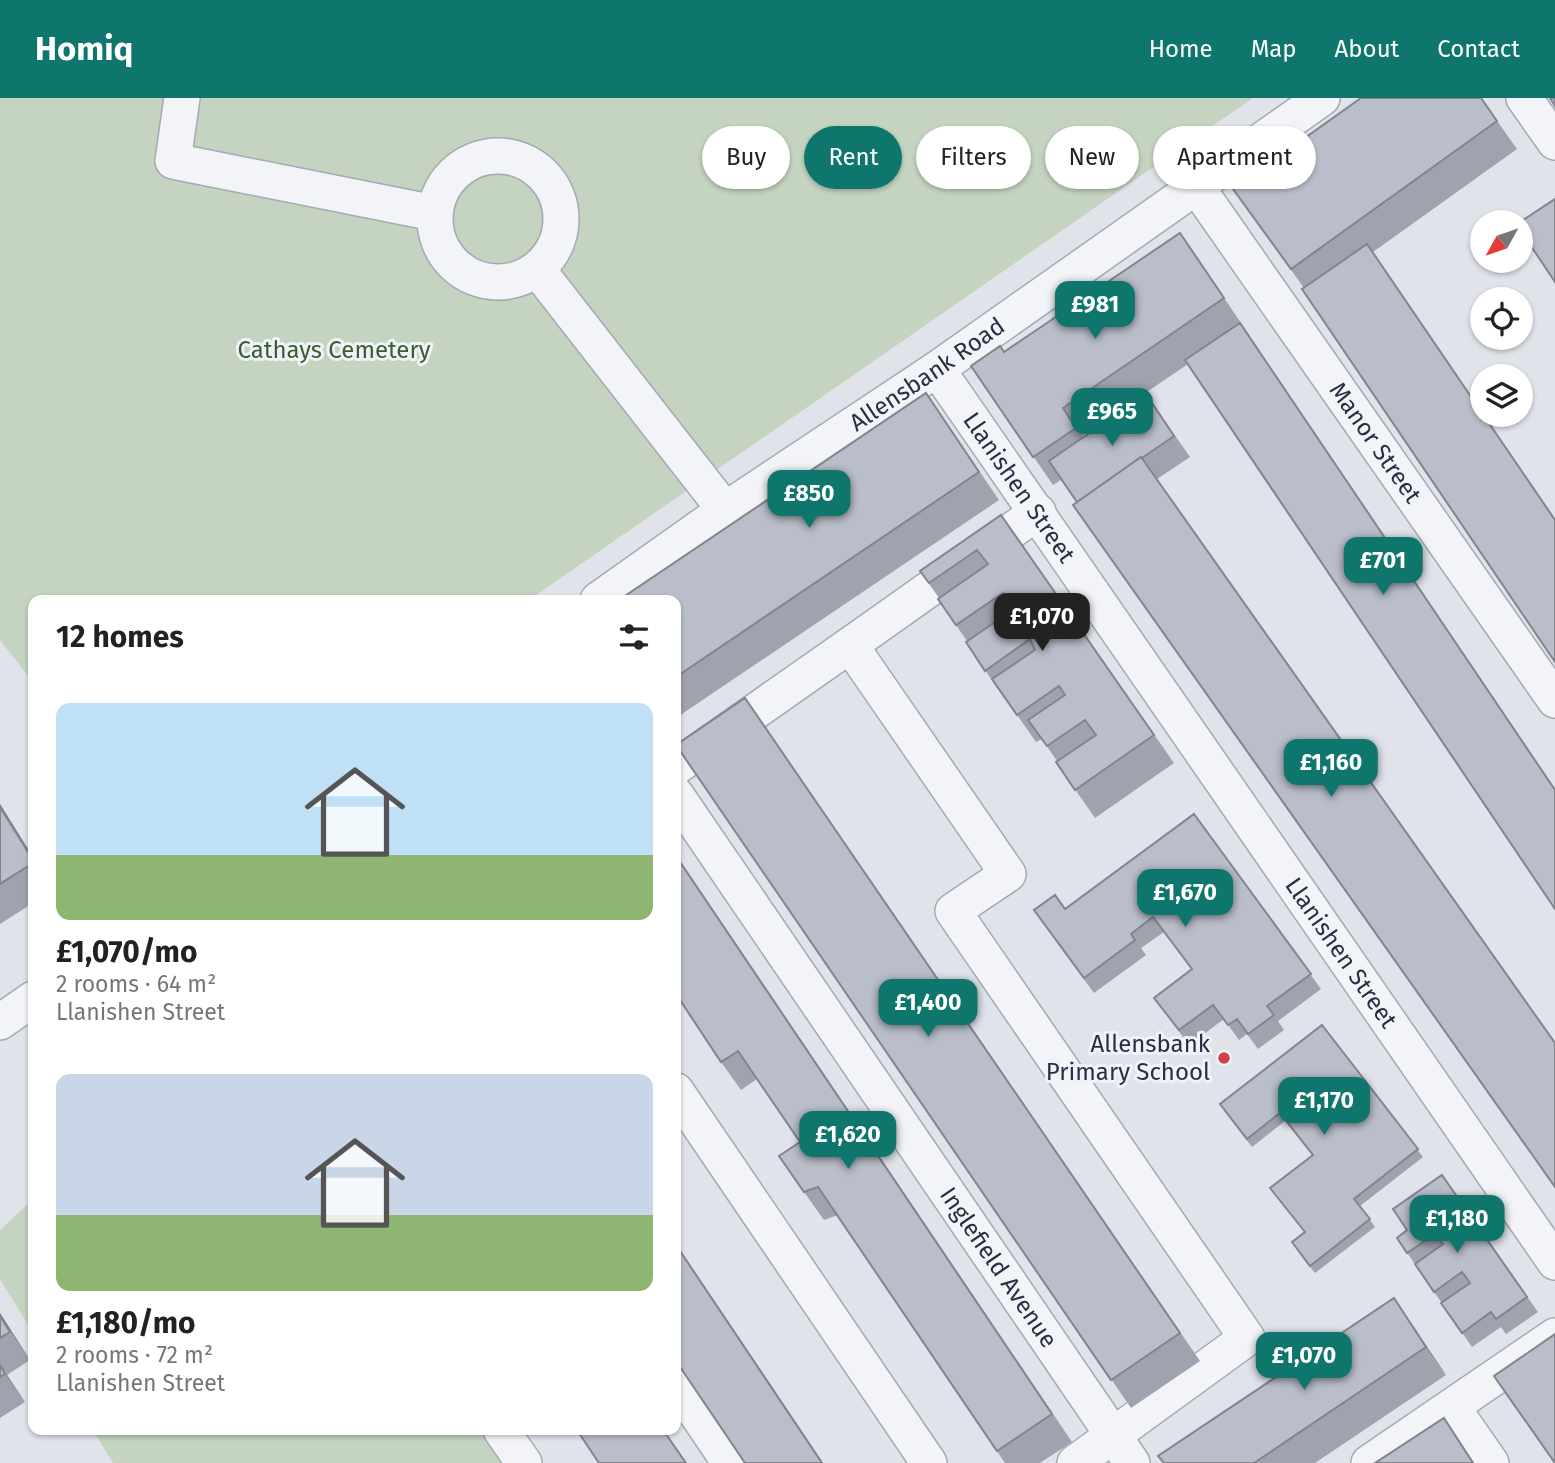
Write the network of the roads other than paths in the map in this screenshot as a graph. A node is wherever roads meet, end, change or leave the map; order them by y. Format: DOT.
graph roads {
  1 [pos="182,98"];
  2 [pos="1322,98"];
  3 [pos="1524,98"];
  4 [pos="1282,126"];
  5 [pos="1555,142"];
  6 [pos="1192,189"];
  7 [pos="1198,189"];
  8 [pos="434,213"];
  9 [pos="537,269"];
  10 [pos="937,369"];
  11 [pos="725,510"];
  12 [pos="1038,512"];
  13 [pos="605,595"];
  14 [pos="850,645"];
  15 [pos="1555,700"];
  16 [pos="681,763"];
  17 [pos="681,802"];
  18 [pos="28,1002"];
  19 [pos="0,1022"];
  20 [pos="681,1098"];
  21 [pos="1555,1262"];
  22 [pos="1555,1336"];
  23 [pos="681,1390"];
  24 [pos="1452,1407"];
  25 [pos="504,1435"];
  26 [pos="1122,1449"];
  27 [pos="524,1463"];
  28 [pos="730,1463"];
  29 [pos="929,1463"];
  30 [pos="1075,1463"];
  31 [pos="1369,1463"];
  32 [pos="1491,1463"];
  1 -- 8 [label="street"];
  2 -- 4 [label="street, Allensbank Road"];
  3 -- 5 [label="street"];
  6 -- 10 [label="street, Allensbank Road"];
  7 -- 15 [label="street, Manor Street"];
  8 -- 9 [label="street"];
  8 -- 9 [label="street"];
  9 -- 11 [label="street"];
  10 -- 11 [label="street, Allensbank Road"];
  10 -- 12 [label="street, Llanishen Street"];
  11 -- 13 [label="street, Allensbank Road"];
  12 -- 14 [label="street"];
  12 -- 21 [label="street, Llanishen Street"];
  14 -- 16 [label="street"];
  14 -- 26 [label="street"];
  17 -- 26 [label="street, Inglefield Avenue"];
  18 -- 19 [label="street"];
  20 -- 29 [label="street"];
  22 -- 24 [label="street"];
  23 -- 28 [label="street"];
  24 -- 31 [label="street"];
  24 -- 32 [label="street"];
  25 -- 27 [label="street"];
  26 -- 30 [label="street"];
}
